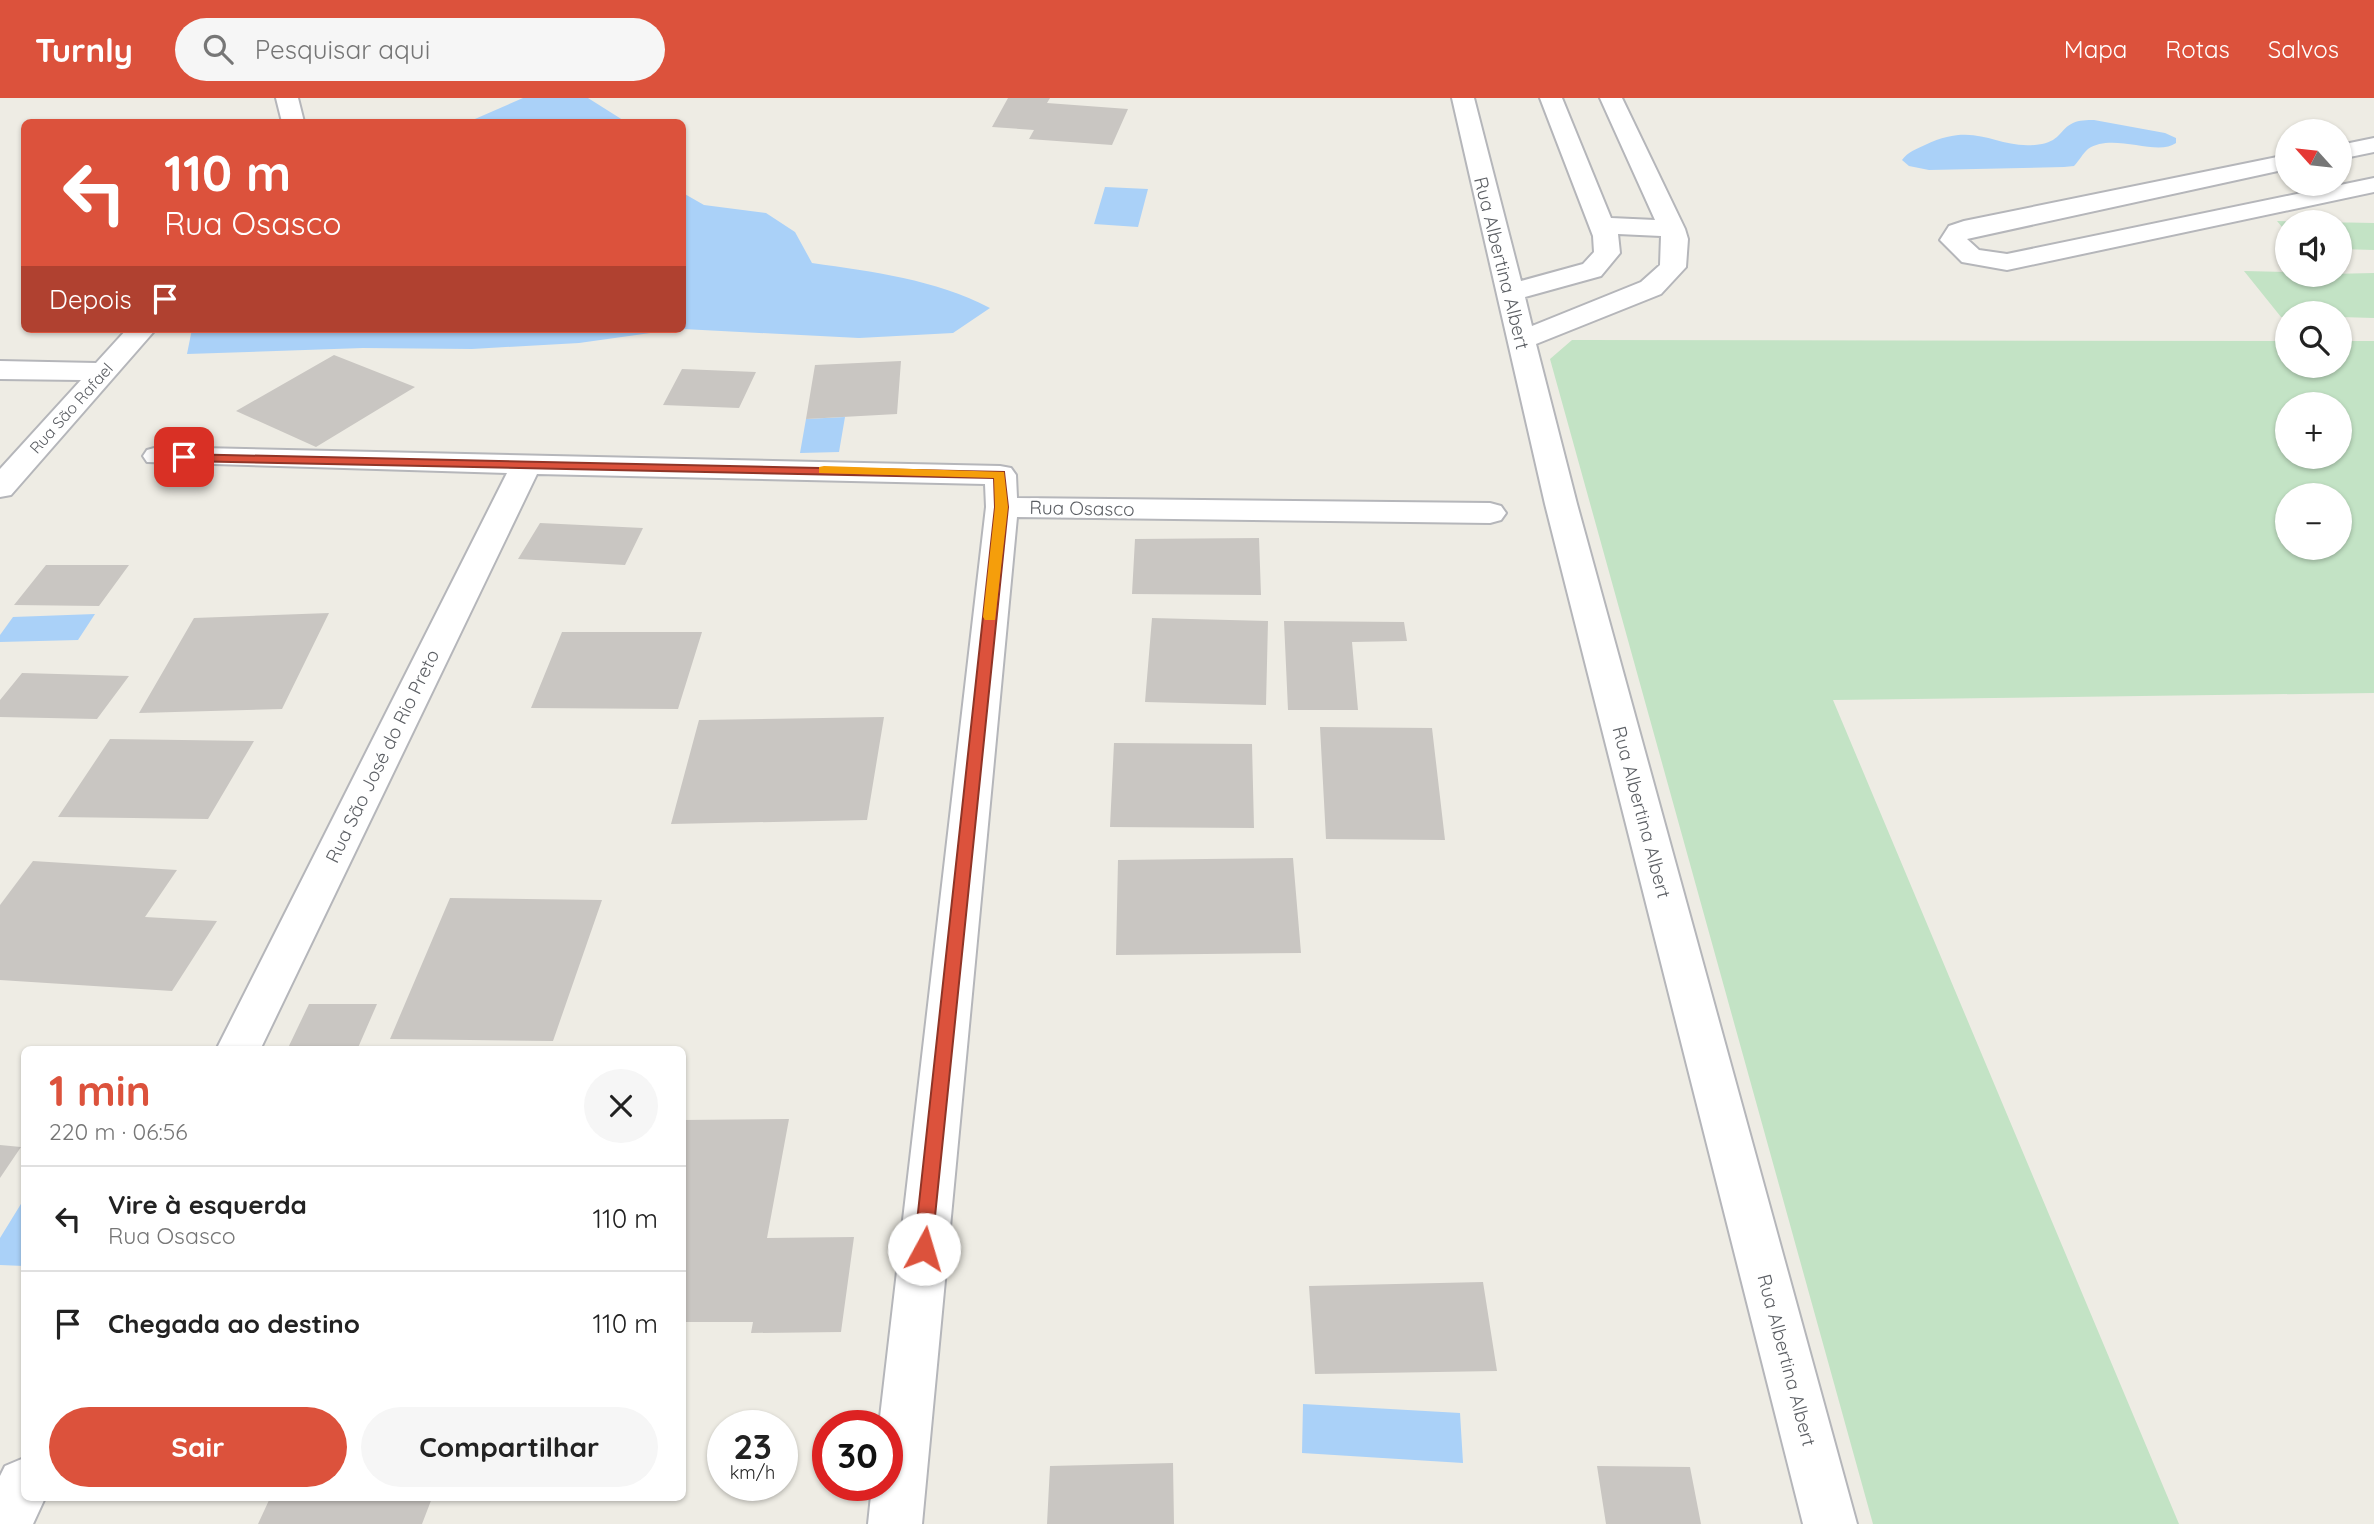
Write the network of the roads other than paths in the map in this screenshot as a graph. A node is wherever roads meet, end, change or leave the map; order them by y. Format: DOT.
graph roads {
  1 [pos="287,98"];
  2 [pos="1462,98"];
  3 [pos="1551,98"];
  4 [pos="1611,98"];
  5 [pos="292,119"];
  6 [pos="1568,141"];
  7 [pos="2374,145"];
  8 [pos="1633,147"];
  9 [pos="2352,150"];
  10 [pos="2275,164"];
  11 [pos="2374,185"];
  12 [pos="2352,190"];
  13 [pos="2322,196"];
  14 [pos="1601,225"];
  15 [pos="1672,229"];
  16 [pos="1508,293"];
  17 [pos="138,333"];
  18 [pos="1521,340"];
  19 [pos="0,370"];
  20 [pos="104,372"];
  21 [pos="158,456"];
  22 [pos="527,463"];
  23 [pos="0,488"];
  24 [pos="1002,507"];
  25 [pos="1490,513"];
  26 [pos="240,1046"];
  27 [pos="21,1491"];
  28 [pos="5,1524"];
  29 [pos="895,1524"];
  30 [pos="1830,1524"];
  1 -- 5 [label="street"];
  2 -- 16 [label="street, Rua Albertina Albert"];
  3 -- 6 [label="street"];
  4 -- 8 [label="street"];
  6 -- 8 [label="street"];
  6 -- 14 [label="street"];
  7 -- 9 [label="street"];
  8 -- 15 [label="street"];
  10 -- 13 [label="street"];
  11 -- 12 [label="street"];
  14 -- 15 [label="street"];
  14 -- 16 [label="street"];
  15 -- 18 [label="street"];
  16 -- 18 [label="street, Rua Albertina Albert"];
  17 -- 20 [label="street, Rua São Rafael"];
  18 -- 30 [label="street, Rua Albertina Albert"];
  19 -- 20 [label="street"];
  20 -- 23 [label="street, Rua São Rafael"];
  21 -- 22 [label="street, Rua Osasco"];
  22 -- 24 [label="street, Rua Osasco"];
  22 -- 26 [label="street, Rua São José do Rio Preto"];
  24 -- 25 [label="street, Rua Osasco"];
  24 -- 29 [label="street"];
  27 -- 28 [label="street"];
}
